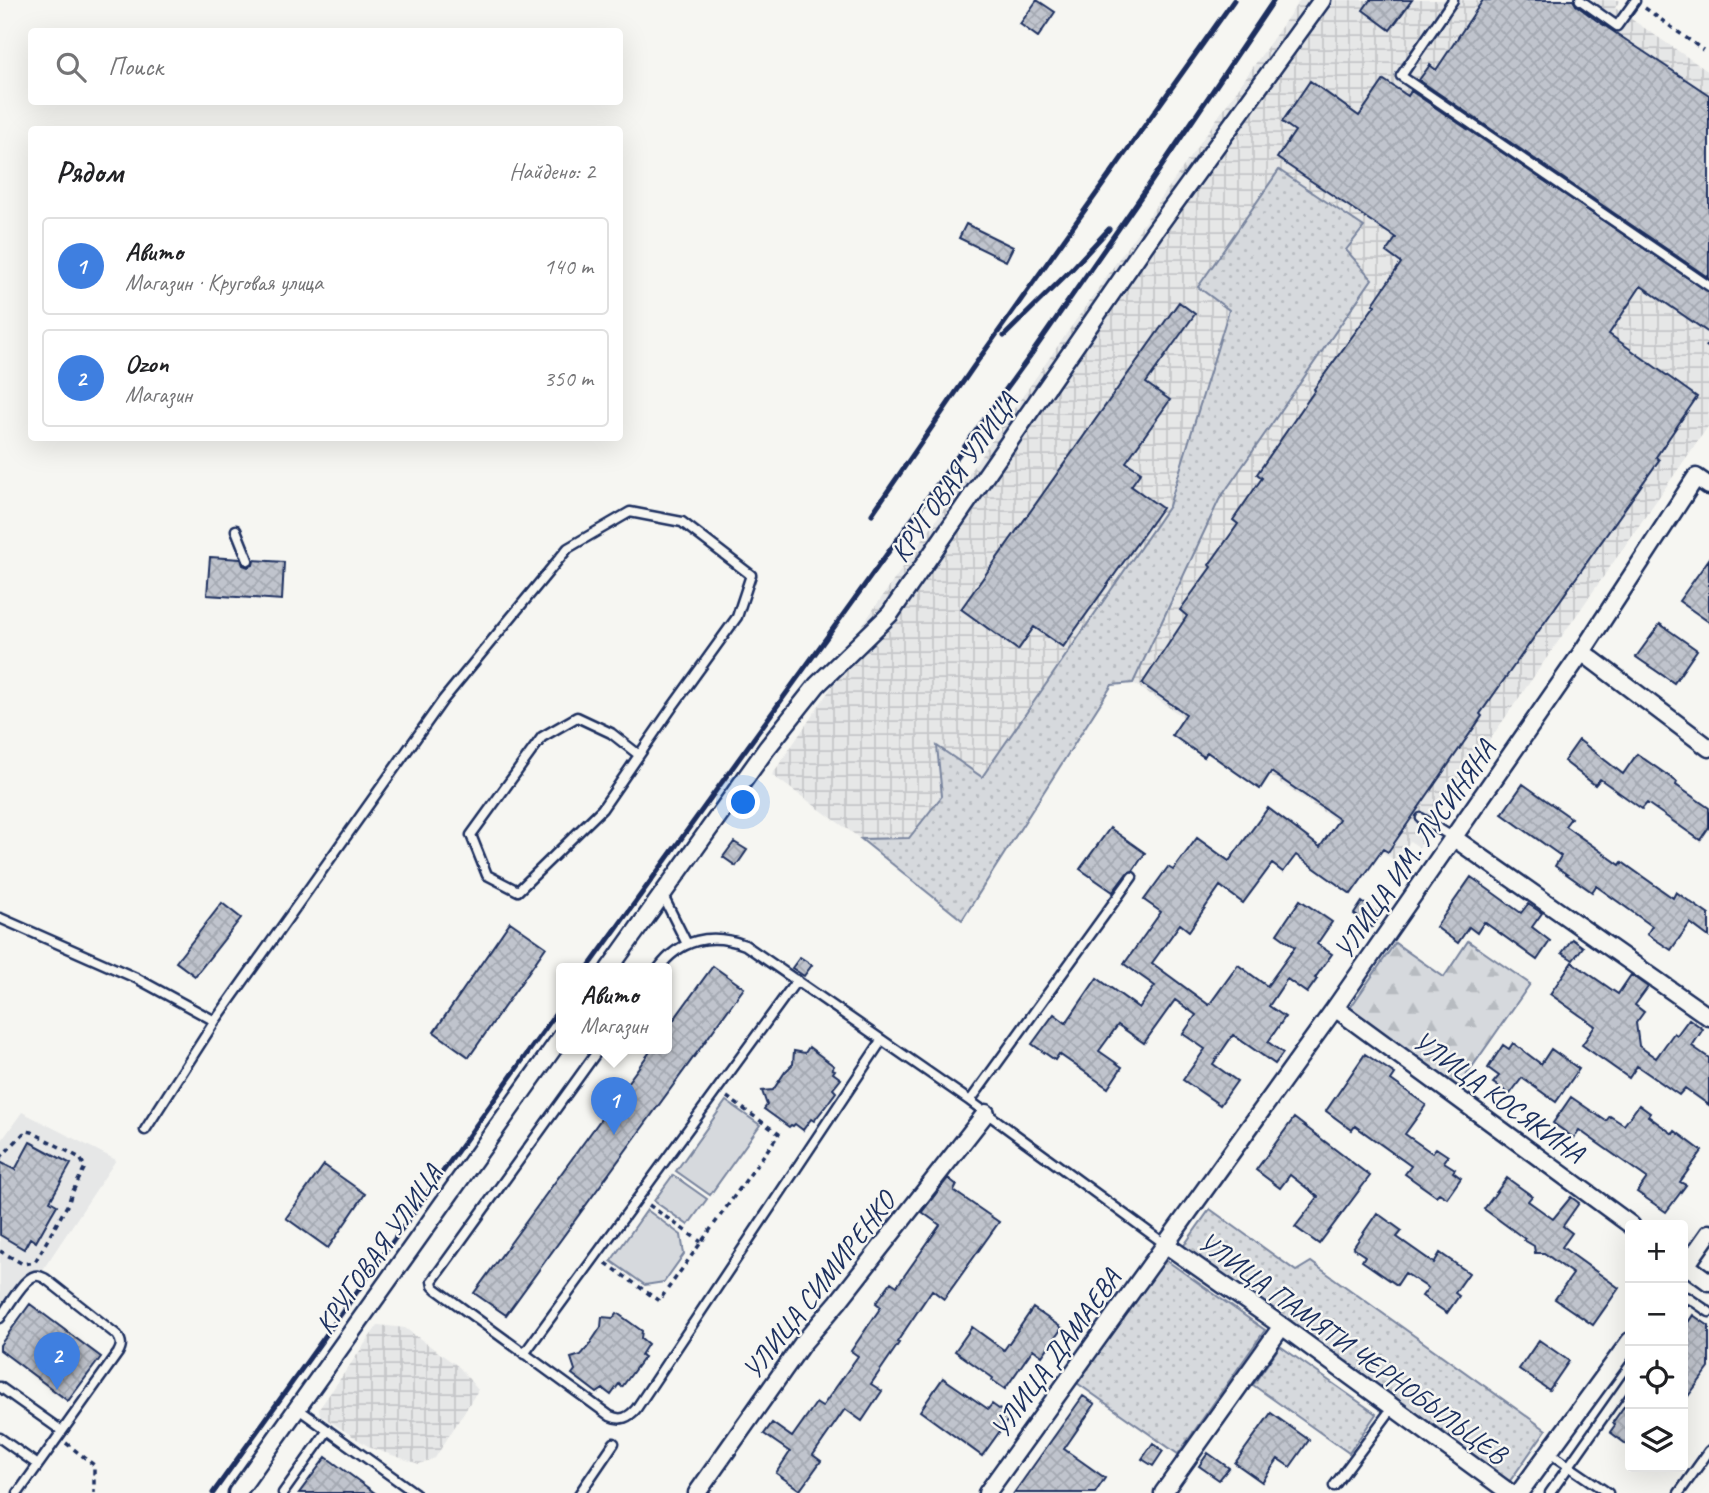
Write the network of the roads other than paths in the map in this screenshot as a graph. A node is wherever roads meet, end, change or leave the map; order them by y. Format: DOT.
graph roads {
  1 [pos="1322,0"];
  2 [pos="1453,0"];
  3 [pos="1580,0"];
  4 [pos="1635,1"];
  5 [pos="1709,286"];
  6 [pos="1702,481"];
  7 [pos="236,530"];
  8 [pos="248,560"];
  9 [pos="1582,652"];
  10 [pos="1709,748"];
  11 [pos="639,755"];
  12 [pos="1421,818"];
  13 [pos="1454,838"];
  14 [pos="1132,877"];
  15 [pos="662,894"];
  16 [pos="0,918"];
  17 [pos="687,944"];
  18 [pos="613,963"];
  19 [pos="663,963"];
  20 [pos="797,980"];
  21 [pos="1335,1009"];
  22 [pos="1709,1017"];
  23 [pos="215,1021"];
  24 [pos="882,1040"];
  25 [pos="556,1044"];
  26 [pos="595,1054"];
  27 [pos="970,1101"];
  28 [pos="986,1112"];
  29 [pos="145,1130"];
  30 [pos="1625,1221"];
  31 [pos="1709,1233"];
  32 [pos="1166,1244"];
  33 [pos="1688,1261"];
  34 [pos="1688,1269"];
  35 [pos="1709,1282"];
  36 [pos="1688,1298"];
  37 [pos="1709,1312"];
  38 [pos="0,1318"];
  39 [pos="1282,1326"];
  40 [pos="1626,1346"];
  41 [pos="524,1354"];
  42 [pos="1625,1386"];
  43 [pos="0,1387"];
  44 [pos="1393,1407"];
  45 [pos="297,1408"];
  46 [pos="328,1430"];
  47 [pos="60,1434"];
  48 [pos="0,1438"];
  49 [pos="614,1443"];
  50 [pos="1709,1451"];
  51 [pos="1548,1452"];
  52 [pos="38,1465"];
  53 [pos="1570,1466"];
  54 [pos="1334,1486"];
  55 [pos="18,1493"];
  56 [pos="237,1493"];
  57 [pos="283,1493"];
  58 [pos="415,1493"];
  59 [pos="580,1493"];
  60 [pos="696,1493"];
  61 [pos="987,1493"];
  62 [pos="1163,1493"];
  63 [pos="1510,1493"];
  64 [pos="1519,1493"];
  65 [pos="1550,1493"];
  66 [pos="1608,1493"];
  67 [pos="1679,1493"];
  1 -- 15 [label="street, КРУГОВАЯ УЛИЦА"];
  2 -- 5 [label="lane"];
  3 -- 4 [label="lane"];
  6 -- 9 [label="street, УЛИЦА ИМ. ЛУСИНЯНА"];
  7 -- 8 [label="lane"];
  9 -- 10 [label="street"];
  9 -- 13 [label="street, УЛИЦА ИМ. ЛУСИНЯНА"];
  11 -- 11 [label="lane"];
  11 -- 23 [label="lane"];
  12 -- 13 [label="lane"];
  13 -- 21 [label="street, УЛИЦА ИМ. ЛУСИНЯНА"];
  13 -- 22 [label="street"];
  14 -- 27 [label="lane"];
  15 -- 17 [label="lane"];
  15 -- 18 [label="street, КРУГОВАЯ УЛИЦА"];
  16 -- 23 [label="lane"];
  17 -- 19 [label="lane"];
  17 -- 20 [label="lane"];
  20 -- 24 [label="lane"];
  20 -- 41 [label="lane"];
  21 -- 30 [label="street, УЛИЦА КОСЯКИНА"];
  21 -- 32 [label="street, УЛИЦА ИМ. ЛУСИНЯНА"];
  23 -- 29 [label="lane"];
  24 -- 27 [label="lane"];
  24 -- 41 [label="lane"];
  25 -- 45 [label="street, КРУГОВАЯ УЛИЦА"];
  26 -- 41 [label="lane"];
  27 -- 28 [label="lane"];
  28 -- 32 [label="lane"];
  28 -- 60 [label="street, УЛИЦА СИМИРЕНКО"];
  31 -- 33 [label="street"];
  32 -- 39 [label="street, УЛИЦА ПАМЯТИ ЧЕРНОБЫЛЬЦЕВ"];
  32 -- 61 [label="street, УЛИЦА ДАМАЕВА"];
  34 -- 35 [label="street"];
  36 -- 37 [label="lane"];
  38 -- 47 [label="lane"];
  39 -- 44 [label="street, УЛИЦА ПАМЯТИ ЧЕРНОБЫЛЬЦЕВ"];
  39 -- 62 [label="street"];
  40 -- 51 [label="street"];
  42 -- 53 [label="lane"];
  43 -- 47 [label="lane"];
  44 -- 54 [label="lane"];
  44 -- 63 [label="street, УЛИЦА ПАМЯТИ ЧЕРНОБЫЛЬЦЕВ"];
  45 -- 46 [label="lane"];
  45 -- 56 [label="street, КРУГОВАЯ УЛИЦА"];
  46 -- 57 [label="lane"];
  46 -- 58 [label="lane"];
  47 -- 52 [label="lane"];
  48 -- 52 [label="lane"];
  49 -- 59 [label="lane"];
  50 -- 67 [label="lane"];
  51 -- 53 [label="lane"];
  51 -- 64 [label="street"];
  52 -- 55 [label="lane"];
  53 -- 65 [label="lane"];
  53 -- 66 [label="lane"];
}
